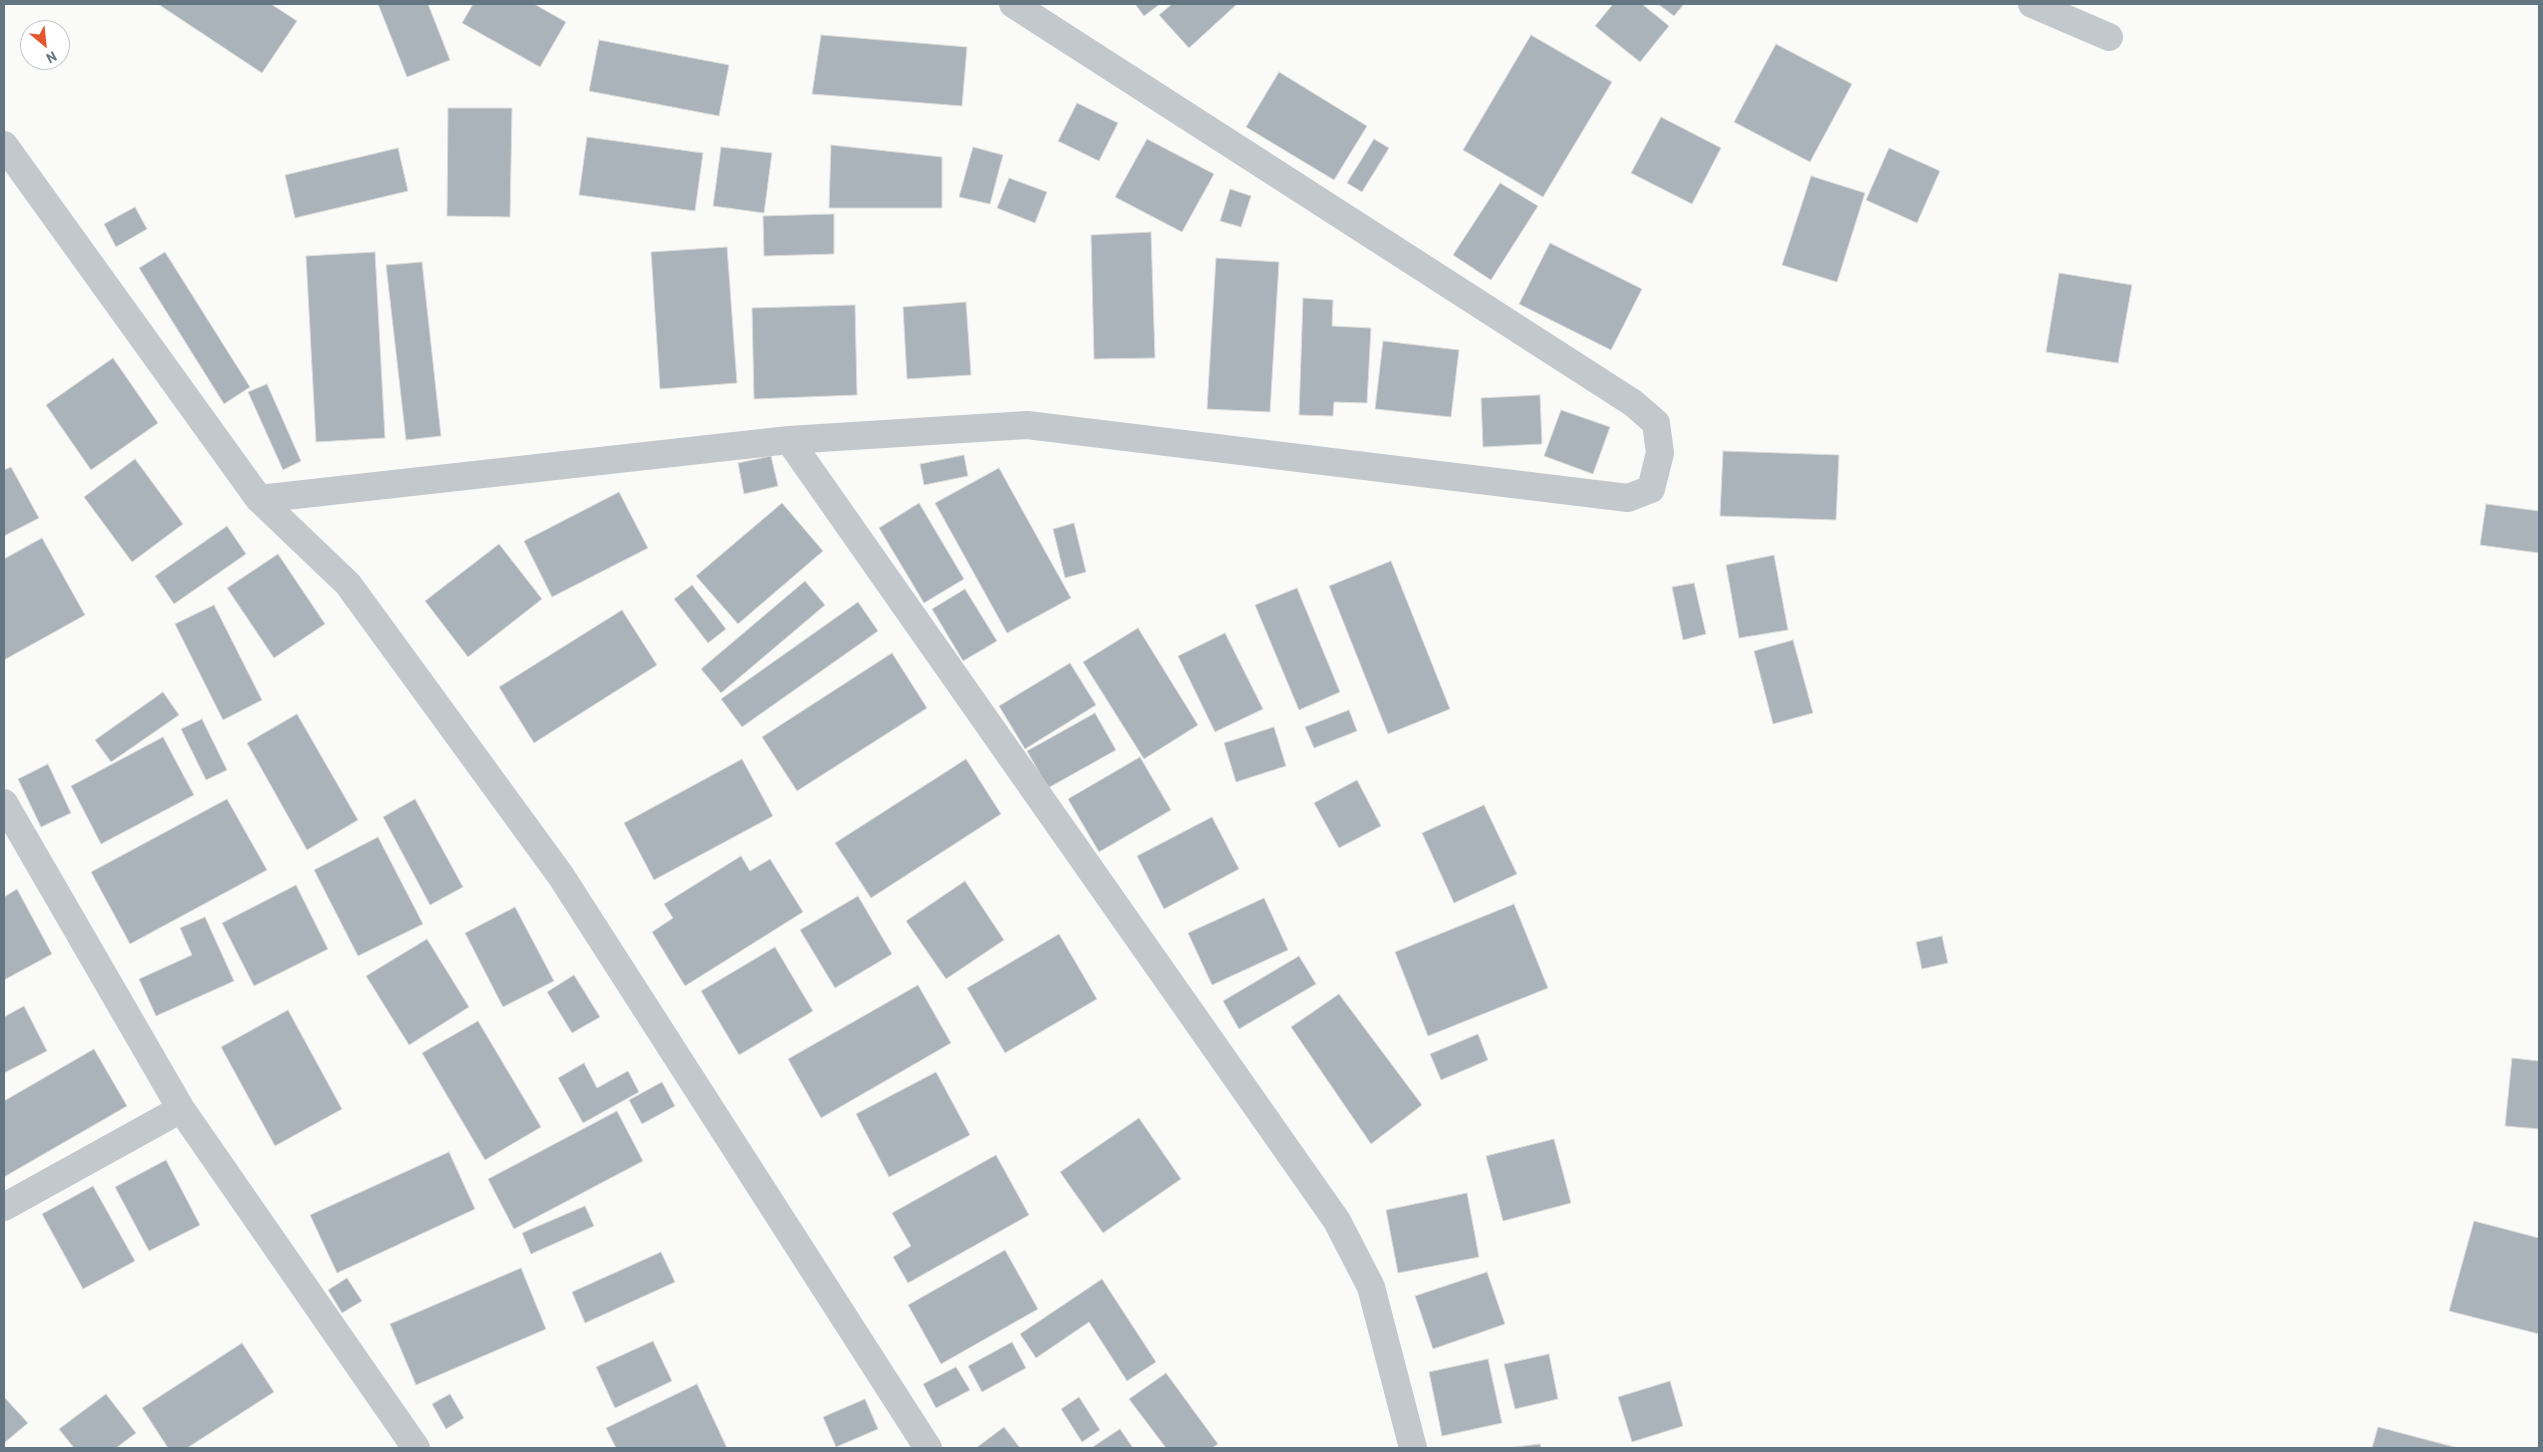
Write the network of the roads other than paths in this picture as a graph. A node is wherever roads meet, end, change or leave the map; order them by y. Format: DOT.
graph roads {
  1 [pos="1013,4"];
  2 [pos="2032,4"];
  3 [pos="2109,37"];
  4 [pos="4,145"];
  5 [pos="789,440"];
  6 [pos="259,499"];
  7 [pos="4,803"];
  8 [pos="181,1109"];
  9 [pos="4,1207"];
  10 [pos="416,1448"];
  11 [pos="928,1448"];
  12 [pos="1413,1448"];
  1 -- 5 [label="street"];
  2 -- 3 [label="street"];
  4 -- 6 [label="street"];
  5 -- 6 [label="street"];
  5 -- 12 [label="street"];
  6 -- 11 [label="street"];
  7 -- 8 [label="street"];
  8 -- 9 [label="street"];
  8 -- 10 [label="street"];
}
